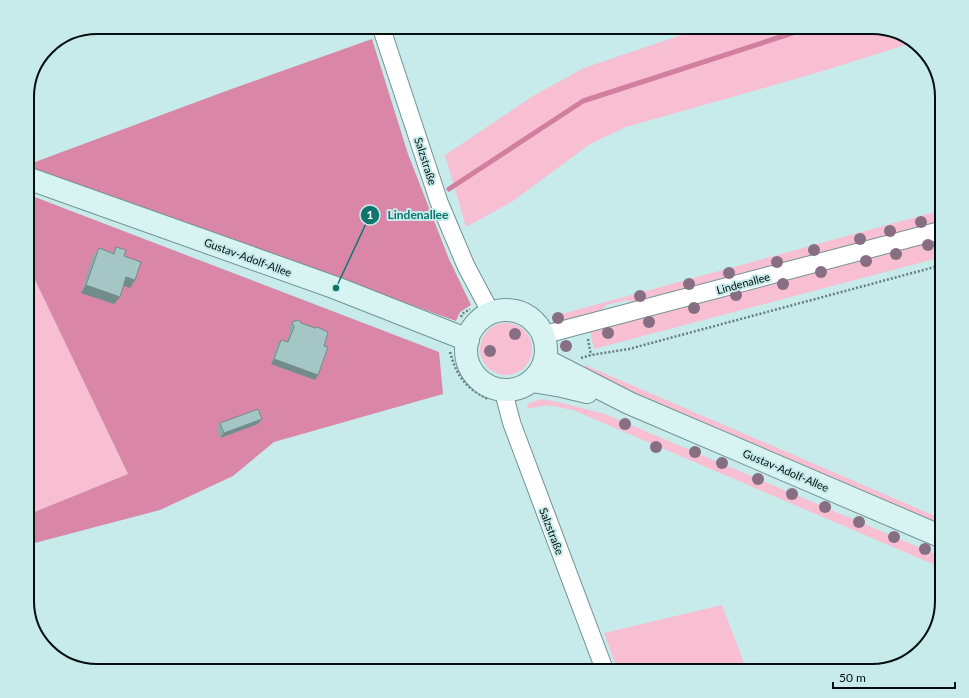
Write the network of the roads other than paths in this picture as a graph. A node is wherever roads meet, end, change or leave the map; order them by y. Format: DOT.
graph roads {
  1 [pos="383,34"];
  2 [pos="34,180"];
  3 [pos="935,232"];
  4 [pos="491,313"];
  5 [pos="543,335"];
  6 [pos="459,346"];
  7 [pos="545,360"];
  8 [pos="532,381"];
  9 [pos="505,397"];
  10 [pos="630,403"];
  11 [pos="935,534"];
  12 [pos="602,664"];
  1 -- 4 [label="street, Salzstraße"];
  2 -- 6 [label="street, Gustav-Adolf-Allee"];
  3 -- 5 [label="street, Lindenallee"];
  4 -- 5 [label="street"];
  4 -- 6 [label="street"];
  5 -- 7 [label="street"];
  6 -- 9 [label="street"];
  7 -- 8 [label="street"];
  7 -- 10 [label="street, Gustav-Adolf-Allee"];
  8 -- 9 [label="street"];
  8 -- 10 [label="street, Gustav-Adolf-Allee"];
  9 -- 12 [label="street, Salzstraße"];
  10 -- 11 [label="street, Gustav-Adolf-Allee"];
}
